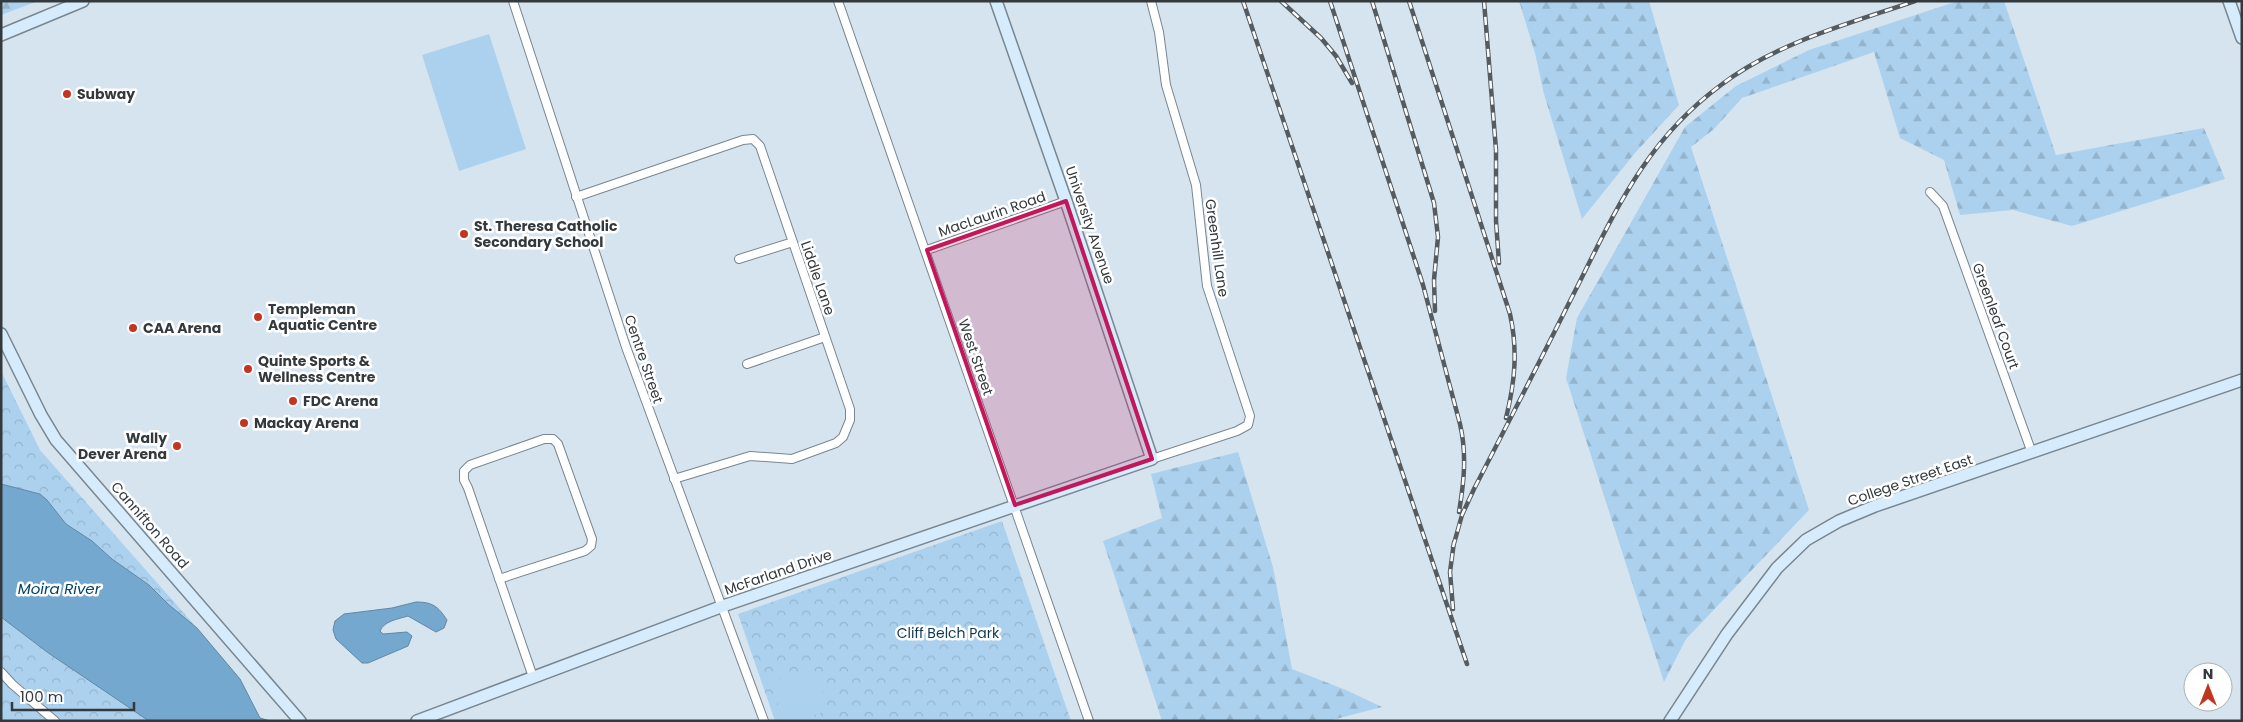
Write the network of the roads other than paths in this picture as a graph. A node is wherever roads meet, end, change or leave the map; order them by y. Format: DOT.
graph roads {
  1 [pos="83,1"];
  2 [pos="513,1"];
  3 [pos="838,1"];
  4 [pos="996,1"];
  5 [pos="1151,1"];
  6 [pos="2229,1"];
  7 [pos="1,35"];
  8 [pos="2242,38"];
  9 [pos="1930,192"];
  10 [pos="576,197"];
  11 [pos="1066,201"];
  12 [pos="793,242"];
  13 [pos="926,250"];
  14 [pos="739,259"];
  15 [pos="1,334"];
  16 [pos="825,336"];
  17 [pos="747,364"];
  18 [pos="2242,380"];
  19 [pos="2032,453"];
  20 [pos="1152,459"];
  21 [pos="674,480"];
  22 [pos="1015,505"];
  23 [pos="499,578"];
  24 [pos="723,606"];
  25 [pos="1,672"];
  26 [pos="533,677"];
  27 [pos="55,721"];
  28 [pos="300,721"];
  29 [pos="417,721"];
  30 [pos="764,721"];
  31 [pos="1089,721"];
  32 [pos="1670,721"];
  1 -- 7 [label="street"];
  2 -- 10 [label="street, Centre Street"];
  3 -- 13 [label="street, West Street"];
  4 -- 11 [label="street, University Avenue"];
  5 -- 20 [label="street, Greenhill Lane"];
  6 -- 8 [label="street"];
  9 -- 19 [label="street, Greenleaf Court"];
  10 -- 12 [label="street, Liddle Lane"];
  10 -- 21 [label="street, Centre Street"];
  11 -- 13 [label="street, MacLaurin Road"];
  11 -- 20 [label="street, University Avenue"];
  12 -- 14 [label="street"];
  12 -- 16 [label="street, Liddle Lane"];
  13 -- 22 [label="street, West Street"];
  15 -- 28 [label="street, Cannifton Road"];
  16 -- 17 [label="street"];
  16 -- 21 [label="street, Liddle Lane"];
  18 -- 19 [label="street, College Street East"];
  19 -- 32 [label="street, College Street East"];
  20 -- 22 [label="street, McFarland Drive"];
  21 -- 24 [label="street, Centre Street"];
  22 -- 24 [label="street, McFarland Drive"];
  22 -- 31 [label="street, West Street"];
  23 -- 23 [label="street"];
  23 -- 26 [label="street"];
  24 -- 26 [label="street, McFarland Drive"];
  24 -- 30 [label="street, Centre Street"];
  25 -- 27 [label="street"];
  26 -- 29 [label="street, McFarland Drive"];
}
